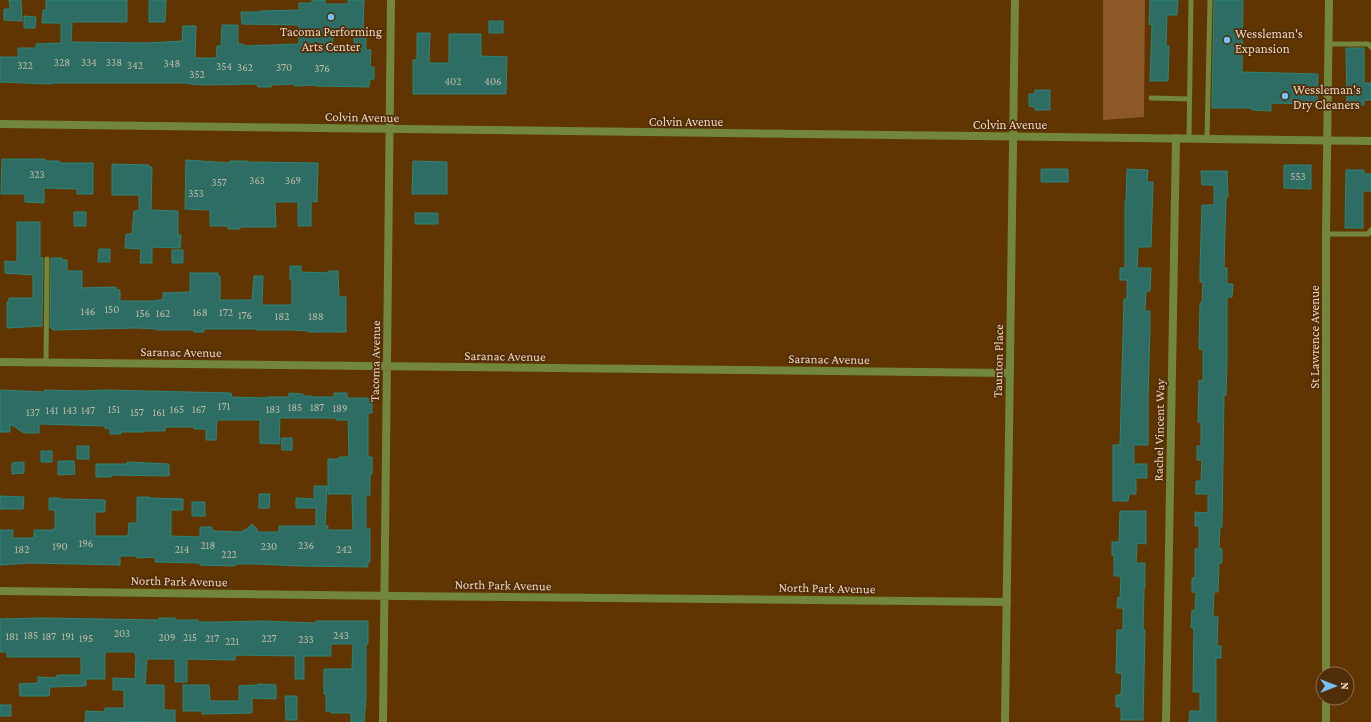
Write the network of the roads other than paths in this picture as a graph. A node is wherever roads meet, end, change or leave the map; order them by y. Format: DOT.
graph roads {
  1 [pos="391,0"];
  2 [pos="1015,0"];
  3 [pos="1191,0"];
  4 [pos="1210,0"];
  5 [pos="1329,0"];
  6 [pos="1329,44"];
  7 [pos="1371,46"];
  8 [pos="1151,98"];
  9 [pos="1189,99"];
  10 [pos="0,124"];
  11 [pos="390,129"];
  12 [pos="1014,136"];
  13 [pos="1176,138"];
  14 [pos="1189,139"];
  15 [pos="1207,139"];
  16 [pos="1328,140"];
  17 [pos="1371,141"];
  18 [pos="1371,230"];
  19 [pos="1326,234"];
  20 [pos="47,259"];
  21 [pos="0,362"];
  22 [pos="46,363"];
  23 [pos="387,366"];
  24 [pos="1010,373"];
  25 [pos="0,591"];
  26 [pos="384,596"];
  27 [pos="1007,602"];
  28 [pos="1326,666"];
  29 [pos="1326,706"];
  30 [pos="383,722"];
  31 [pos="1005,722"];
  32 [pos="1166,722"];
  33 [pos="1326,722"];
  1 -- 11 [label="street, Tacoma Avenue"];
  2 -- 12 [label="street, Taunton Place"];
  3 -- 9 [label="lane"];
  4 -- 15 [label="lane"];
  5 -- 6 [label="street, St Lawrence Avenue"];
  6 -- 7 [label="lane"];
  6 -- 16 [label="street, St Lawrence Avenue"];
  8 -- 9 [label="lane"];
  9 -- 14 [label="lane"];
  10 -- 11 [label="street, Colvin Avenue"];
  11 -- 12 [label="street, Colvin Avenue"];
  11 -- 23 [label="street, Tacoma Avenue"];
  12 -- 13 [label="street, Colvin Avenue"];
  12 -- 24 [label="street, Taunton Place"];
  13 -- 14 [label="street, Colvin Avenue"];
  13 -- 32 [label="street, Rachel Vincent Way"];
  14 -- 15 [label="street, Colvin Avenue"];
  15 -- 16 [label="street, Colvin Avenue"];
  16 -- 17 [label="street, Colvin Avenue"];
  16 -- 19 [label="street, St Lawrence Avenue"];
  18 -- 19 [label="lane"];
  19 -- 28 [label="street, St Lawrence Avenue"];
  20 -- 22 [label="lane"];
  21 -- 22 [label="street, Saranac Avenue"];
  22 -- 23 [label="street, Saranac Avenue"];
  23 -- 24 [label="street, Saranac Avenue"];
  23 -- 26 [label="street, Tacoma Avenue"];
  24 -- 27 [label="street, Taunton Place"];
  25 -- 26 [label="street, North Park Avenue"];
  26 -- 27 [label="street, North Park Avenue"];
  26 -- 30 [label="street, Tacoma Avenue"];
  27 -- 31 [label="street, Taunton Place"];
  29 -- 33 [label="street"];
}
